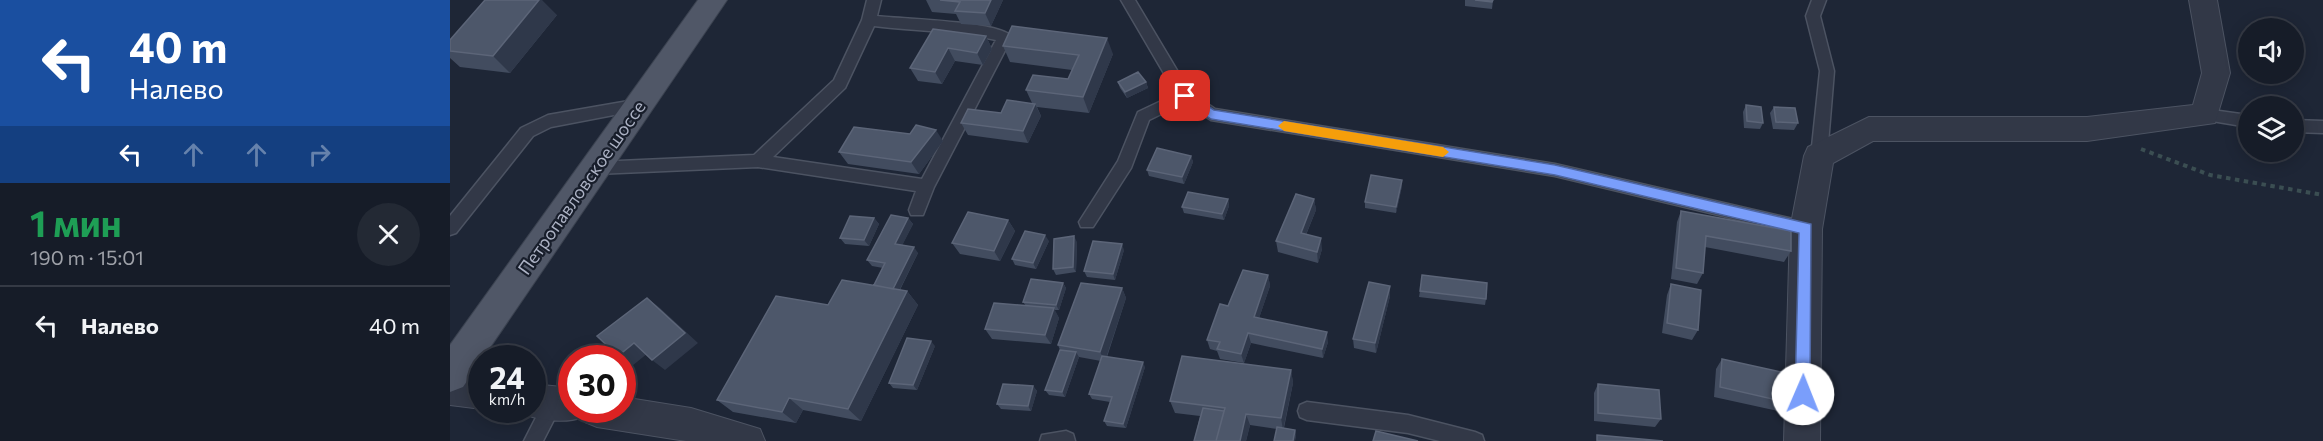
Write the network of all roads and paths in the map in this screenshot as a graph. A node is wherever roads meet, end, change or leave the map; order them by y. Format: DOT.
graph roads {
  1 [pos="713,0"];
  2 [pos="874,0"];
  3 [pos="1128,0"];
  4 [pos="1820,0"];
  5 [pos="2203,0"];
  6 [pos="869,20"];
  7 [pos="1185,96"];
  8 [pos="640,105"];
  9 [pos="2205,115"];
  10 [pos="2238,120"];
  11 [pos="2304,126"];
  12 [pos="2323,127"];
  13 [pos="2132,146"];
  14 [pos="1819,156"];
  15 [pos="758,161"];
  16 [pos="596,168"];
  17 [pos="926,186"];
  18 [pos="2323,195"];
  19 [pos="917,210"];
  20 [pos="1088,222"];
  21 [pos="450,228"];
  22 [pos="1806,228"];
  23 [pos="455,359"];
  24 [pos="450,389"];
  25 [pos="468,391"];
  26 [pos="553,402"];
  27 [pos="1307,411"];
  28 [pos="636,420"];
  29 [pos="686,433"];
  30 [pos="533,441"];
  31 [pos="747,441"];
  32 [pos="1475,441"];
  33 [pos="1802,441"];
  1 -- 8 [label="main road, Петропавловское шоссе"];
  2 -- 6 [label="lane"];
  3 -- 7 [label="lane"];
  4 -- 14 [label="lane"];
  5 -- 9 [label="street"];
  6 -- 15 [label="lane"];
  6 -- 17 [label="lane"];
  7 -- 20 [label="lane"];
  7 -- 22 [label="lane"];
  8 -- 16 [label="main road, Петропавловское шоссе"];
  8 -- 21 [label="lane"];
  9 -- 10 [label="lane"];
  9 -- 14 [label="street"];
  11 -- 12 [label="lane"];
  13 -- 18 [label="path"];
  14 -- 22 [label="street"];
  15 -- 16 [label="lane"];
  15 -- 17 [label="lane"];
  16 -- 23 [label="main road, Петропавловское шоссе"];
  17 -- 19 [label="lane"];
  22 -- 33 [label="street"];
  24 -- 25 [label="street"];
  26 -- 30 [label="lane"];
  27 -- 32 [label="lane"];
  28 -- 29 [label="street"];
  29 -- 31 [label="street"];
}
